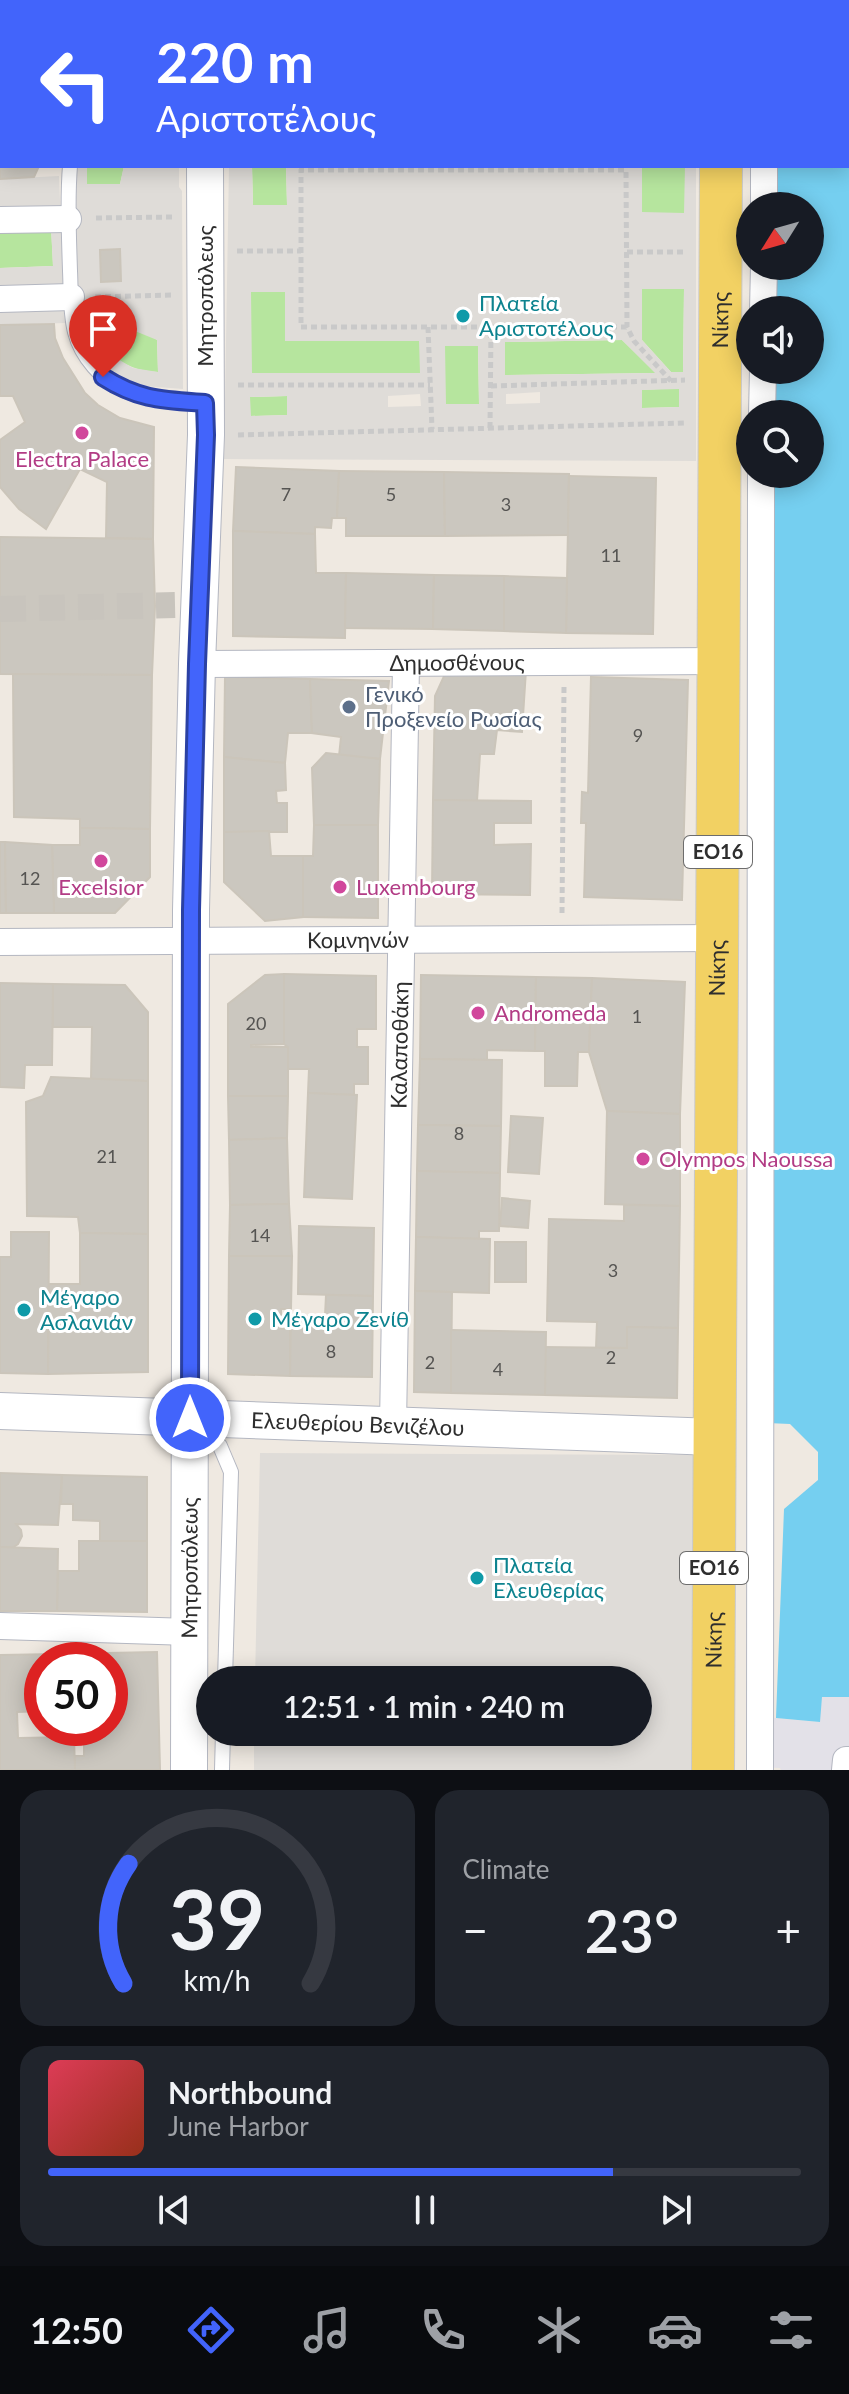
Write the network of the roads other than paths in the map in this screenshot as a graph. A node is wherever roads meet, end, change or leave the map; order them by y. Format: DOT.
graph roads {
  1 [pos="70,168"];
  2 [pos="205,168"];
  3 [pos="721,168"];
  4 [pos="764,168"];
  5 [pos="764,192"];
  6 [pos="68,219"];
  7 [pos="0,220"];
  8 [pos="71,297"];
  9 [pos="0,299"];
  10 [pos="215,394"];
  11 [pos="761,488"];
  12 [pos="719,661"];
  13 [pos="197,664"];
  14 [pos="406,664"];
  15 [pos="401,938"];
  16 [pos="717,938"];
  17 [pos="191,941"];
  18 [pos="0,942"];
  19 [pos="0,1411"];
  20 [pos="190,1418"];
  21 [pos="393,1425"];
  22 [pos="715,1437"];
  23 [pos="0,1626"];
  24 [pos="190,1632"];
  25 [pos="225,1666"];
  26 [pos="223,1746"];
  27 [pos="849,1760"];
  28 [pos="189,1770"];
  29 [pos="222,1770"];
  30 [pos="713,1770"];
  31 [pos="760,1770"];
  32 [pos="845,1770"];
  1 -- 6 [label="lane"];
  2 -- 10 [label="main road, Μητροπόλεως"];
  3 -- 12 [label="main road, Νίκης / ΕΟ16"];
  4 -- 5 [label="street"];
  6 -- 7 [label="street"];
  6 -- 8 [label="lane"];
  8 -- 9 [label="street"];
  8 -- 10 [label="lane"];
  10 -- 13 [label="main road, Μητροπόλεως"];
  11 -- 31 [label="street, Νίκης"];
  12 -- 14 [label="street, Δημοσθένους"];
  12 -- 16 [label="main road, Νίκης / ΕΟ16"];
  13 -- 14 [label="street, Δημοσθένους"];
  13 -- 17 [label="main road, Μητροπόλεως"];
  14 -- 15 [label="street, Καλαποθάκη"];
  15 -- 16 [label="street, Κομνηνών"];
  15 -- 17 [label="street, Κομνηνών"];
  15 -- 21 [label="street, Καλαποθάκη"];
  16 -- 22 [label="main road, Νίκης / ΕΟ16"];
  17 -- 18 [label="street, Κομνηνών"];
  17 -- 20 [label="main road, Μητροπόλεως"];
  19 -- 20 [label="main road, Ελευθερίου Βενιζέλου"];
  20 -- 21 [label="main road, Ελευθερίου Βενιζέλου"];
  20 -- 24 [label="main road, Μητροπόλεως"];
  20 -- 25 [label="lane"];
  21 -- 22 [label="main road, Ελευθερίου Βενιζέλου"];
  22 -- 30 [label="main road, Νίκης / ΕΟ16"];
  23 -- 24 [label="street"];
  24 -- 28 [label="main road, Μητροπόλεως"];
  26 -- 29 [label="lane"];
  27 -- 32 [label="street"];
}
